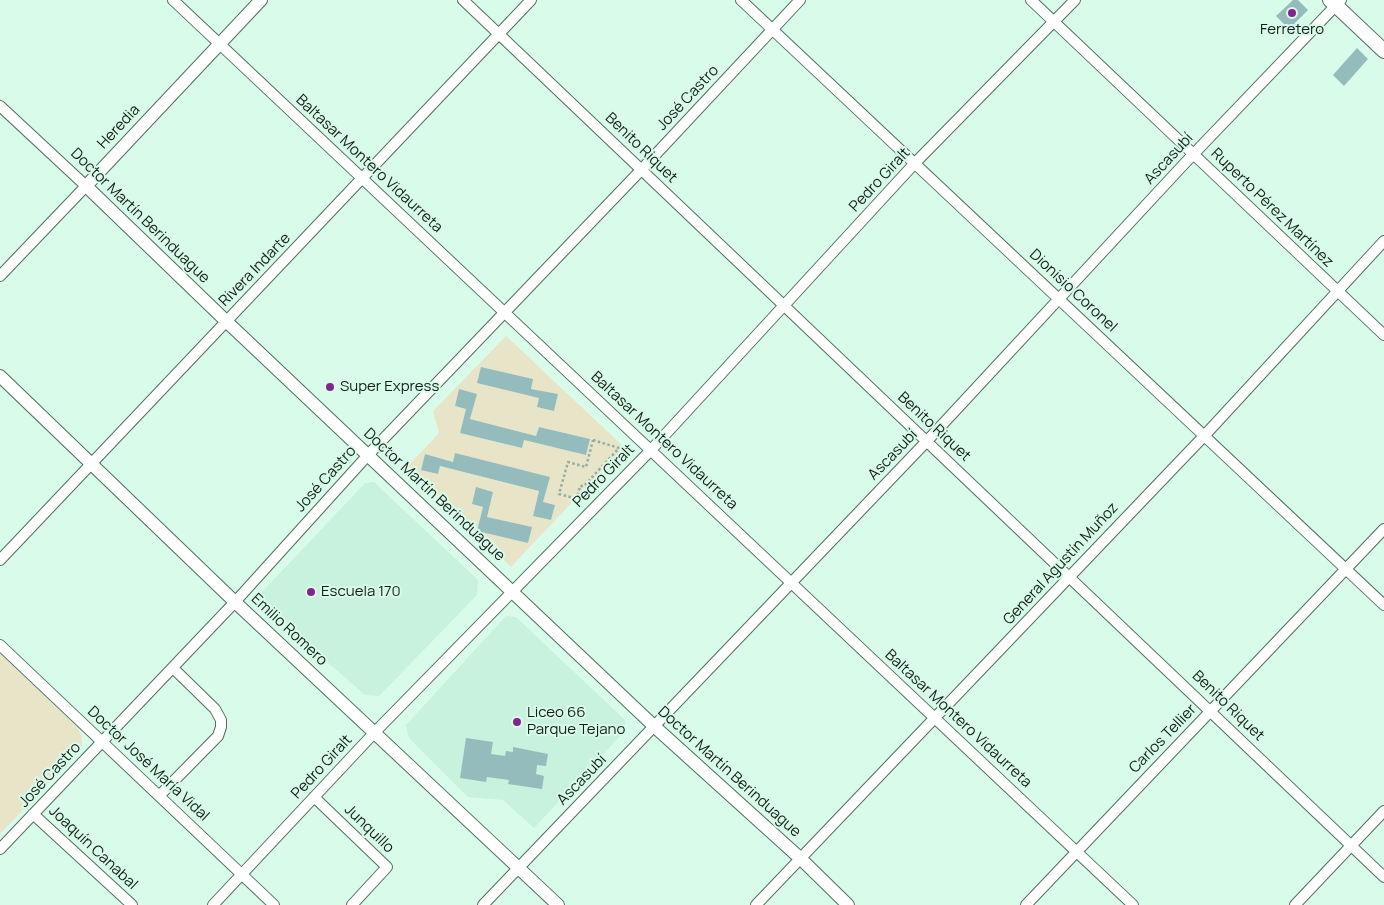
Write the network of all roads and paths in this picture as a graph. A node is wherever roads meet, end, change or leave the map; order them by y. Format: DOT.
graph roads {
  1 [pos="173,0"];
  2 [pos="261,0"];
  3 [pos="463,0"];
  4 [pos="530,0"];
  5 [pos="741,0"];
  6 [pos="800,0"];
  7 [pos="1031,0"];
  8 [pos="1075,0"];
  9 [pos="1335,2"];
  10 [pos="1054,22"];
  11 [pos="772,29"];
  12 [pos="498,34"];
  13 [pos="219,44"];
  14 [pos="1384,51"];
  15 [pos="0,106"];
  16 [pos="1194,154"];
  17 [pos="915,163"];
  18 [pos="642,169"];
  19 [pos="362,178"];
  20 [pos="86,186"];
  21 [pos="1384,241"];
  22 [pos="0,276"];
  23 [pos="1338,292"];
  24 [pos="1060,300"];
  25 [pos="784,306"];
  26 [pos="505,312"];
  27 [pos="226,321"];
  28 [pos="1384,335"];
  29 [pos="0,376"];
  30 [pos="1204,435"];
  31 [pos="927,441"];
  32 [pos="618,446"];
  33 [pos="651,450"];
  34 [pos="368,455"];
  35 [pos="92,463"];
  36 [pos="1384,529"];
  37 [pos="0,560"];
  38 [pos="1346,569"];
  39 [pos="1069,577"];
  40 [pos="792,583"];
  41 [pos="513,592"];
  42 [pos="235,602"];
  43 [pos="1384,605"];
  44 [pos="0,645"];
  45 [pos="173,668"];
  46 [pos="1211,710"];
  47 [pos="936,718"];
  48 [pos="655,727"];
  49 [pos="375,732"];
  50 [pos="102,741"];
  51 [pos="159,796"];
  52 [pos="314,796"];
  53 [pos="1384,811"];
  54 [pos="33,814"];
  55 [pos="1351,846"];
  56 [pos="0,849"];
  57 [pos="1076,852"];
  58 [pos="801,859"];
  59 [pos="519,868"];
  60 [pos="242,874"];
  61 [pos="1384,877"];
  62 [pos="132,905"];
  63 [pos="213,905"];
  64 [pos="274,905"];
  65 [pos="352,905"];
  66 [pos="483,905"];
  67 [pos="558,905"];
  68 [pos="756,905"];
  69 [pos="848,905"];
  70 [pos="1026,905"];
  71 [pos="1133,905"];
  72 [pos="1295,905"];
  1 -- 13 [label="street, Baltasar Montero Vidaurreta"];
  2 -- 13 [label="street, Heredia"];
  3 -- 12 [label="street, Benito Riquet"];
  4 -- 12 [label="street, Rivera Indarte"];
  5 -- 11 [label="street, Dionisio Coronel"];
  6 -- 11 [label="street, José Castro"];
  7 -- 10 [label="street, Ruperto Pérez Martínez"];
  8 -- 10 [label="street, Pedro Giralt"];
  9 -- 14 [label="main road"];
  9 -- 16 [label="street, Ascasubí"];
  10 -- 16 [label="street, Ruperto Pérez Martínez"];
  10 -- 17 [label="street, Pedro Giralt"];
  11 -- 17 [label="street, Dionisio Coronel"];
  11 -- 18 [label="street, José Castro"];
  12 -- 18 [label="street, Benito Riquet"];
  12 -- 19 [label="street, Rivera Indarte"];
  13 -- 19 [label="street, Baltasar Montero Vidaurreta"];
  13 -- 20 [label="street, Heredia"];
  15 -- 20 [label="street, Doctor Martín Berinduague"];
  16 -- 23 [label="street, Ruperto Pérez Martínez"];
  16 -- 24 [label="street, Ascasubí"];
  17 -- 24 [label="street, Dionisio Coronel"];
  17 -- 25 [label="street, Pedro Giralt"];
  18 -- 25 [label="street, Benito Riquet"];
  18 -- 26 [label="street, José Castro"];
  19 -- 26 [label="street, Baltasar Montero Vidaurreta"];
  19 -- 27 [label="street, Rivera Indarte"];
  20 -- 22 [label="street, Heredia"];
  20 -- 27 [label="street, Doctor Martín Berinduague"];
  21 -- 23 [label="street, General Agustín Muñoz"];
  23 -- 28 [label="street, Ruperto Pérez Martínez"];
  23 -- 30 [label="street, General Agustín Muñoz"];
  24 -- 30 [label="street, Dionisio Coronel"];
  24 -- 31 [label="street, Ascasubí"];
  25 -- 31 [label="street, Benito Riquet"];
  25 -- 33 [label="street, Pedro Giralt"];
  26 -- 33 [label="street, Baltasar Montero Vidaurreta"];
  26 -- 34 [label="street, José Castro"];
  27 -- 34 [label="street, Doctor Martín Berinduague"];
  27 -- 35 [label="street, Rivera Indarte"];
  29 -- 35 [label="street, Emilio Romero"];
  30 -- 38 [label="street, Dionisio Coronel"];
  30 -- 39 [label="street, General Agustín Muñoz"];
  31 -- 39 [label="street, Benito Riquet"];
  31 -- 40 [label="street, Ascasubí"];
  32 -- 32 [label="path"];
  33 -- 40 [label="street, Baltasar Montero Vidaurreta"];
  33 -- 41 [label="street, Pedro Giralt"];
  34 -- 41 [label="street, Doctor Martín Berinduague"];
  34 -- 42 [label="street, José Castro"];
  35 -- 37 [label="street, Rivera Indarte"];
  35 -- 42 [label="street, Emilio Romero"];
  36 -- 38 [label="street, Carlos Tellier"];
  38 -- 43 [label="street, Dionisio Coronel"];
  38 -- 46 [label="street, Carlos Tellier"];
  39 -- 46 [label="street, Benito Riquet"];
  39 -- 47 [label="street, General Agustín Muñoz"];
  40 -- 47 [label="street, Baltasar Montero Vidaurreta"];
  40 -- 48 [label="street, Ascasubí"];
  41 -- 48 [label="street, Doctor Martín Berinduague"];
  41 -- 49 [label="street, Pedro Giralt"];
  42 -- 45 [label="street, José Castro"];
  42 -- 49 [label="street, Emilio Romero"];
  44 -- 50 [label="street, Doctor José María Vidal"];
  45 -- 50 [label="street, José Castro"];
  45 -- 51 [label="street"];
  46 -- 55 [label="street, Benito Riquet"];
  46 -- 57 [label="street, Carlos Tellier"];
  47 -- 57 [label="street, Baltasar Montero Vidaurreta"];
  47 -- 58 [label="street, General Agustín Muñoz"];
  48 -- 58 [label="street, Doctor Martín Berinduague"];
  48 -- 59 [label="street, Ascasubí"];
  49 -- 52 [label="street, Pedro Giralt"];
  49 -- 59 [label="street, Emilio Romero"];
  50 -- 51 [label="street, Doctor José María Vidal"];
  50 -- 54 [label="street, José Castro"];
  51 -- 60 [label="street, Doctor José María Vidal"];
  52 -- 60 [label="street, Pedro Giralt"];
  52 -- 65 [label="street, Junquillo"];
  53 -- 55 [label="street"];
  54 -- 56 [label="street, José Castro"];
  54 -- 62 [label="street, Joaquín Canabal"];
  55 -- 61 [label="street, Benito Riquet"];
  55 -- 72 [label="street"];
  57 -- 70 [label="street, Carlos Tellier"];
  57 -- 71 [label="street, Baltasar Montero Vidaurreta"];
  58 -- 68 [label="street, General Agustín Muñoz"];
  58 -- 69 [label="street, Doctor Martín Berinduague"];
  59 -- 66 [label="street, Ascasubí"];
  59 -- 67 [label="street, Emilio Romero"];
  60 -- 63 [label="street, Pedro Giralt"];
  60 -- 64 [label="street, Doctor José María Vidal"];
}
